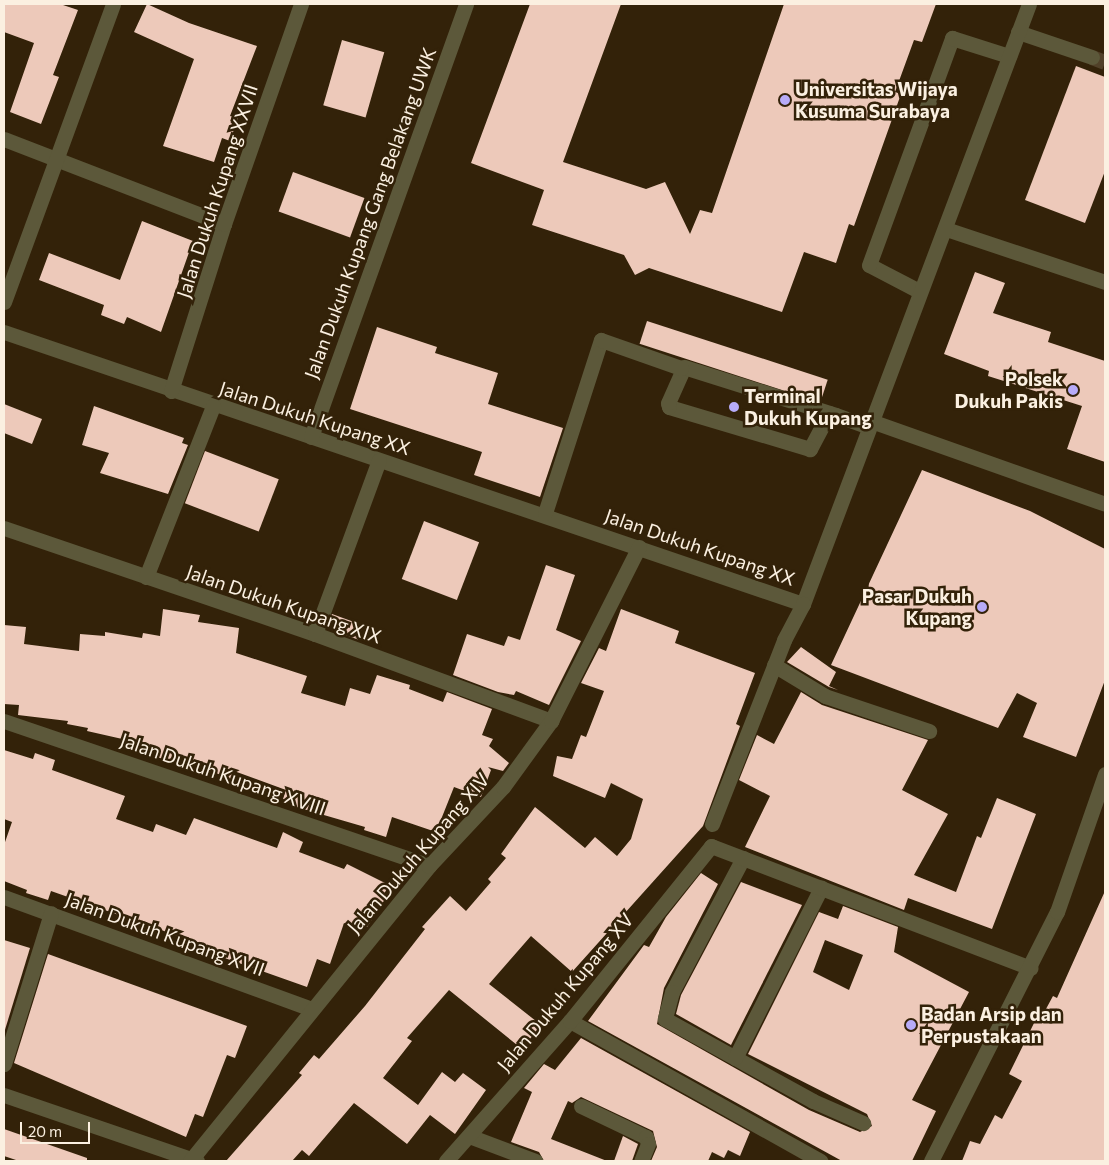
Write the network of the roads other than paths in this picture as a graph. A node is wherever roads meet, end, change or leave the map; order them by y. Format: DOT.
graph roads {
  1 [pos="113,4"];
  2 [pos="301,4"];
  3 [pos="466,4"];
  4 [pos="1029,4"];
  5 [pos="1018,32"];
  6 [pos="1009,56"];
  7 [pos="1092,57"];
  8 [pos="4,139"];
  9 [pos="56,161"];
  10 [pos="224,224"];
  11 [pos="946,229"];
  12 [pos="1105,282"];
  13 [pos="919,291"];
  14 [pos="4,302"];
  15 [pos="4,332"];
  16 [pos="681,368"];
  17 [pos="171,391"];
  18 [pos="213,406"];
  19 [pos="829,413"];
  20 [pos="870,424"];
  21 [pos="311,437"];
  22 [pos="379,460"];
  23 [pos="1105,504"];
  24 [pos="545,514"];
  25 [pos="4,528"];
  26 [pos="639,547"];
  27 [pos="146,577"];
  28 [pos="803,604"];
  29 [pos="315,634"];
  30 [pos="774,665"];
  31 [pos="4,721"];
  32 [pos="551,721"];
  33 [pos="929,731"];
  34 [pos="1105,774"];
  35 [pos="712,824"];
  36 [pos="743,858"];
  37 [pos="428,866"];
  38 [pos="820,888"];
  39 [pos="4,897"];
  40 [pos="51,913"];
  41 [pos="1032,968"];
  42 [pos="311,1010"];
  43 [pos="570,1021"];
  44 [pos="735,1058"];
  45 [pos="4,1064"];
  46 [pos="4,1095"];
  47 [pos="581,1106"];
  48 [pos="863,1123"];
  49 [pos="469,1136"];
  50 [pos="193,1160"];
  51 [pos="446,1161"];
  52 [pos="535,1161"];
  53 [pos="641,1161"];
  54 [pos="821,1161"];
  55 [pos="931,1161"];
  1 -- 9 [label="street"];
  2 -- 10 [label="street, Jalan Dukuh Kupang XXVII"];
  3 -- 21 [label="street, Jalan Dukuh Kupang Gang Belakang UWK"];
  4 -- 5 [label="street, Jalan Dukuh Kupang XX"];
  5 -- 6 [label="street, Jalan Dukuh Kupang XX"];
  5 -- 7 [label="street"];
  6 -- 11 [label="street, Jalan Dukuh Kupang XX"];
  6 -- 13 [label="street"];
  8 -- 9 [label="street"];
  9 -- 10 [label="street"];
  9 -- 14 [label="street"];
  10 -- 17 [label="street, Jalan Dukuh Kupang XXVII"];
  11 -- 12 [label="street"];
  11 -- 13 [label="street, Jalan Dukuh Kupang XX"];
  13 -- 20 [label="street, Jalan Dukuh Kupang XX"];
  15 -- 17 [label="street, Jalan Dukuh Kupang XX"];
  16 -- 19 [label="street"];
  16 -- 19 [label="street"];
  16 -- 24 [label="street"];
  17 -- 18 [label="street, Jalan Dukuh Kupang XX"];
  18 -- 21 [label="street, Jalan Dukuh Kupang XX"];
  18 -- 27 [label="street"];
  19 -- 20 [label="street"];
  20 -- 23 [label="street"];
  20 -- 28 [label="street, Jalan Dukuh Kupang XX"];
  21 -- 22 [label="street, Jalan Dukuh Kupang XX"];
  22 -- 24 [label="street, Jalan Dukuh Kupang XX"];
  22 -- 29 [label="street"];
  24 -- 26 [label="street, Jalan Dukuh Kupang XX"];
  25 -- 27 [label="street, Jalan Dukuh Kupang XIX"];
  26 -- 28 [label="street, Jalan Dukuh Kupang XX"];
  26 -- 32 [label="street, Jalan Dukuh Kupang XIV"];
  27 -- 29 [label="street, Jalan Dukuh Kupang XIX"];
  28 -- 30 [label="street"];
  29 -- 32 [label="street, Jalan Dukuh Kupang XIX"];
  30 -- 33 [label="street"];
  30 -- 35 [label="street"];
  31 -- 37 [label="street, Jalan Dukuh Kupang XVIII"];
  32 -- 37 [label="street, Jalan Dukuh Kupang XIV"];
  34 -- 41 [label="street"];
  36 -- 38 [label="street"];
  36 -- 43 [label="street, Jalan Dukuh Kupang XV"];
  36 -- 44 [label="street"];
  37 -- 42 [label="street, Jalan Dukuh Kupang XIV"];
  38 -- 41 [label="street"];
  38 -- 44 [label="street"];
  39 -- 40 [label="street, Jalan Dukuh Kupang XVII"];
  40 -- 42 [label="street, Jalan Dukuh Kupang XVII"];
  40 -- 45 [label="street"];
  41 -- 55 [label="street"];
  42 -- 50 [label="street, Jalan Dukuh Kupang XIV"];
  43 -- 49 [label="street, Jalan Dukuh Kupang XV"];
  43 -- 54 [label="street"];
  44 -- 48 [label="street"];
  46 -- 50 [label="street"];
  47 -- 53 [label="street"];
  49 -- 51 [label="street, Jalan Dukuh Kupang XV"];
  49 -- 52 [label="street"];
}
